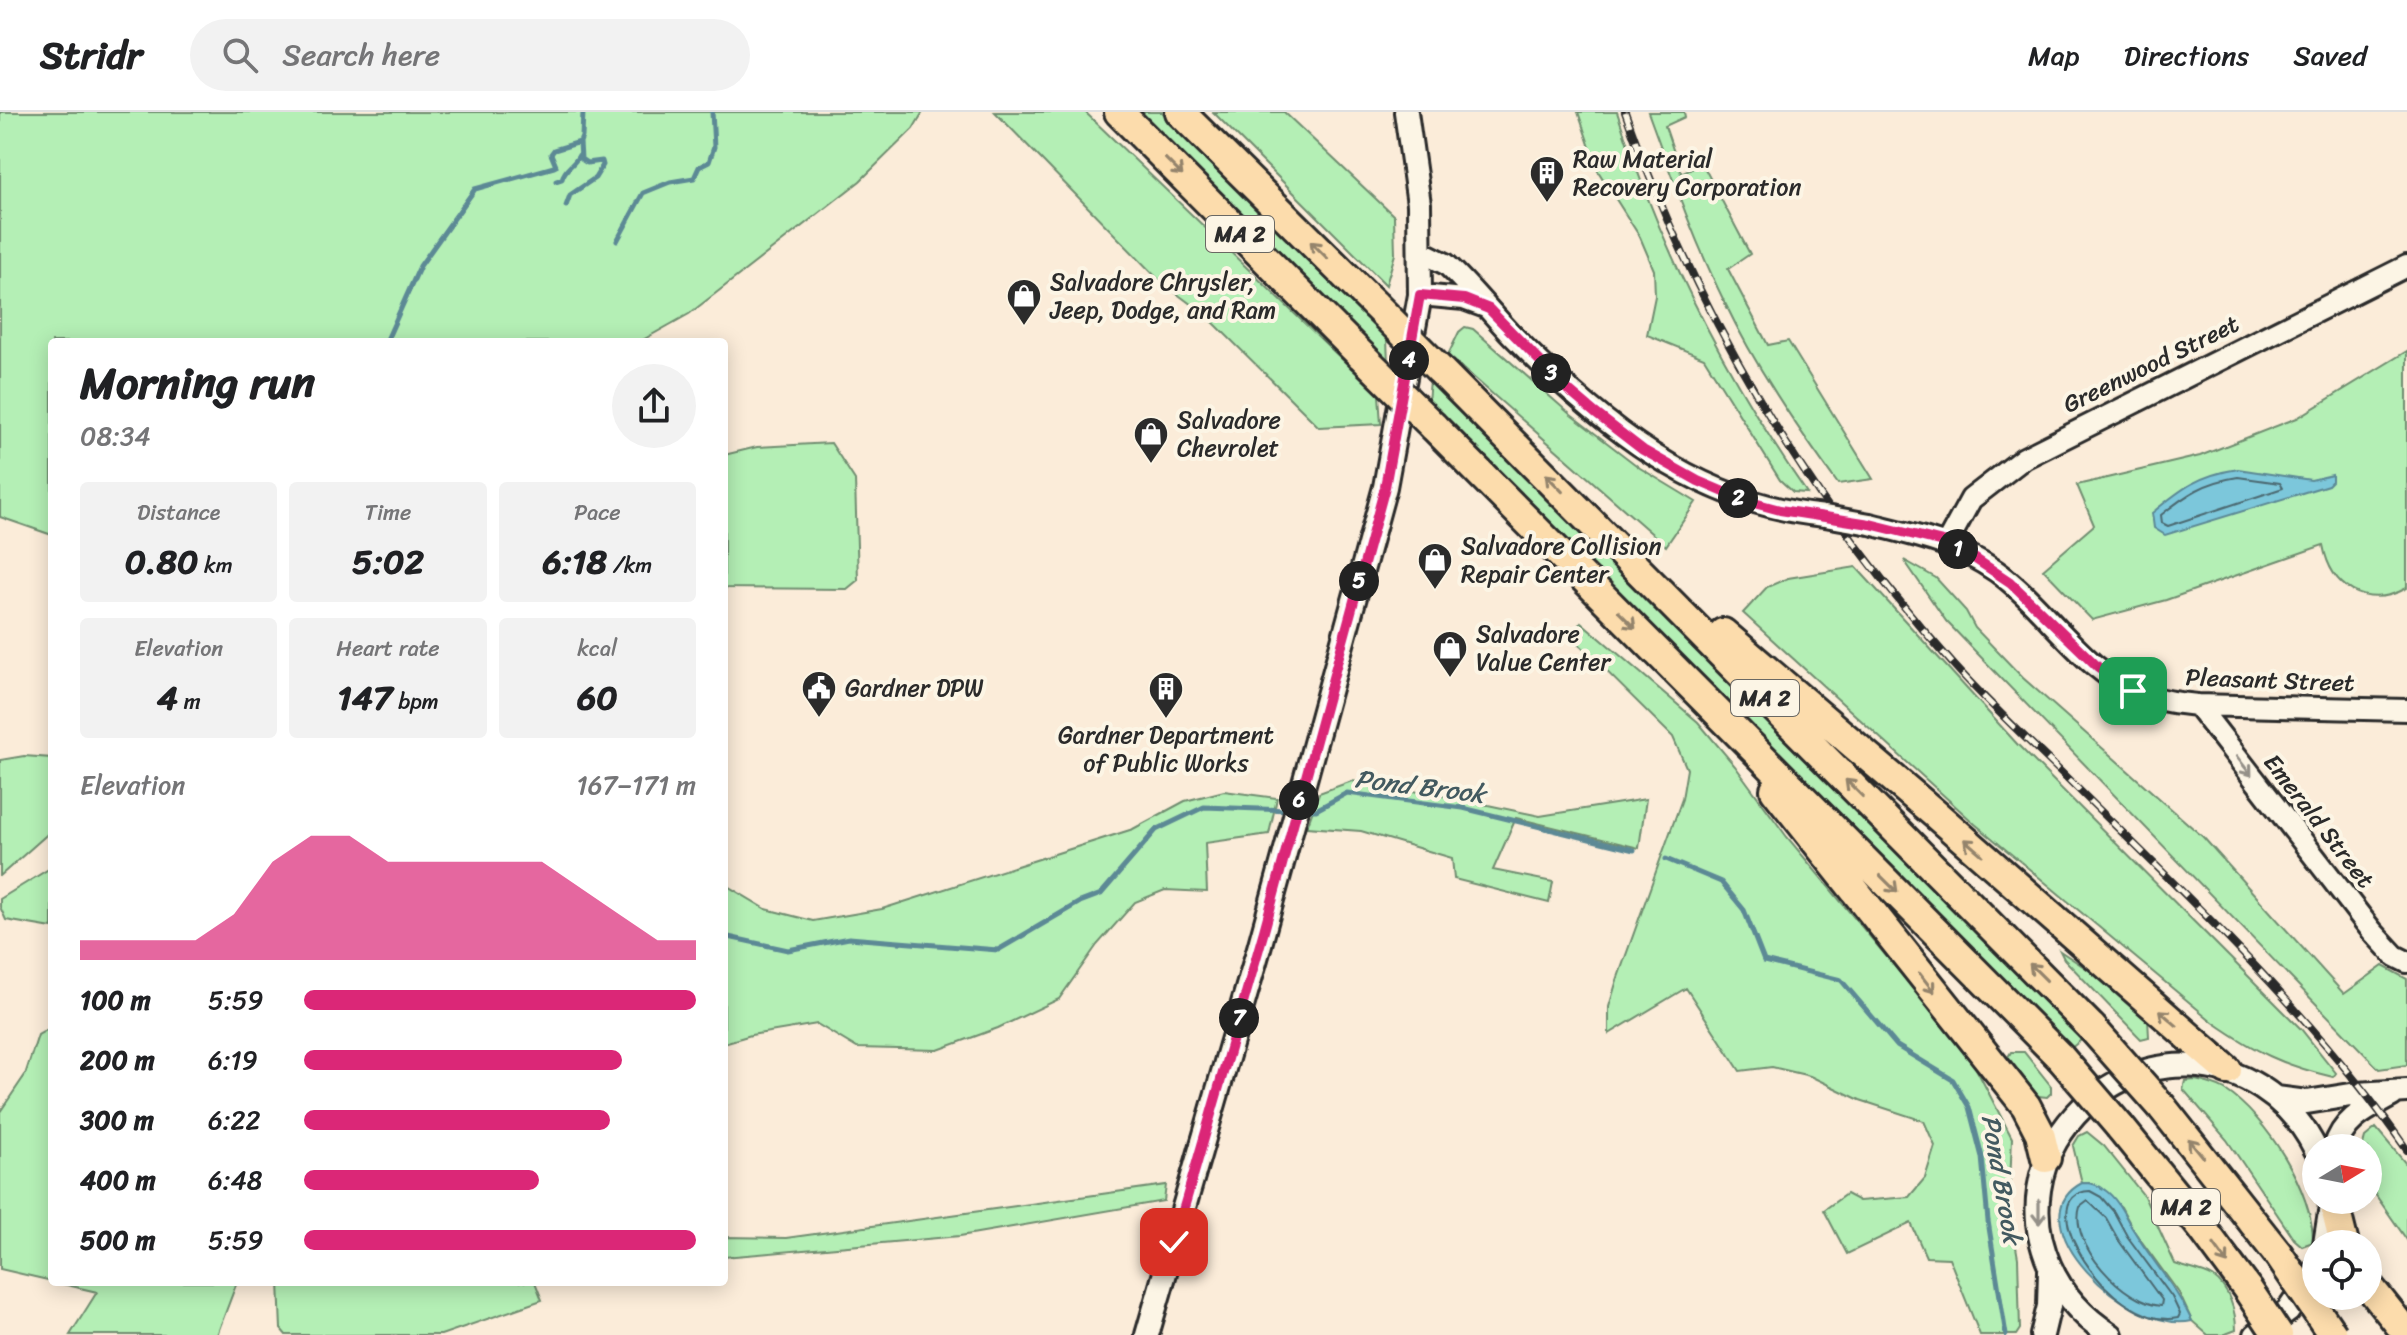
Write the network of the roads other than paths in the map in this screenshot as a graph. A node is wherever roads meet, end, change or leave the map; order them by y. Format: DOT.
graph roads {
  1 [pos="1119,112"];
  2 [pos="1180,112"];
  3 [pos="1406,112"];
  4 [pos="1422,252"];
  5 [pos="2407,266"];
  6 [pos="1420,295"];
  7 [pos="1489,309"];
  8 [pos="1590,520"];
  9 [pos="1947,543"];
  10 [pos="1707,701"];
  11 [pos="2197,705"];
  12 [pos="2407,710"];
  13 [pos="2407,962"];
  14 [pos="2227,1070"];
  15 [pos="2402,1092"];
  16 [pos="2276,1098"];
  17 [pos="2307,1134"];
  18 [pos="2341,1134"];
  19 [pos="2046,1158"];
  20 [pos="2050,1271"];
  21 [pos="2302,1290"];
  22 [pos="2382,1303"];
  23 [pos="2407,1334"];
  24 [pos="1147,1335"];
  25 [pos="2042,1335"];
  26 [pos="2111,1335"];
  27 [pos="2256,1335"];
  28 [pos="2278,1335"];
  29 [pos="2333,1335"];
  1 -- 10 [label="highway, MA 2, one-way, bridge"];
  8 -- 2 [label="highway, MA 2, one-way, bridge"];
  3 -- 4 [label="main road"];
  4 -- 6 [label="main road"];
  4 -- 7 [label="street, Pleasant Street"];
  5 -- 9 [label="street, Greenwood Street"];
  6 -- 7 [label="street, Pleasant Street"];
  6 -- 24 [label="main road"];
  7 -- 9 [label="street, Pleasant Street, bridge"];
  14 -- 8 [label="highway, one-way"];
  29 -- 8 [label="highway, MA 2, one-way, bridge"];
  9 -- 11 [label="street, Pleasant Street"];
  10 -- 19 [label="highway, one-way"];
  10 -- 28 [label="highway, MA 2, one-way, bridge"];
  11 -- 12 [label="street, Pleasant Street"];
  11 -- 13 [label="street, Emerald Street, one-way"];
  14 -- 16 [label="main road"];
  14 -- 19 [label="main road"];
  15 -- 16 [label="main road"];
  15 -- 18 [label="main road"];
  16 -- 17 [label="main road"];
  19 -- 20 [label="main road, one-way"];
  20 -- 25 [label="main road"];
  20 -- 26 [label="main road"];
  21 -- 27 [label="main road"];
  22 -- 23 [label="highway"];
}
